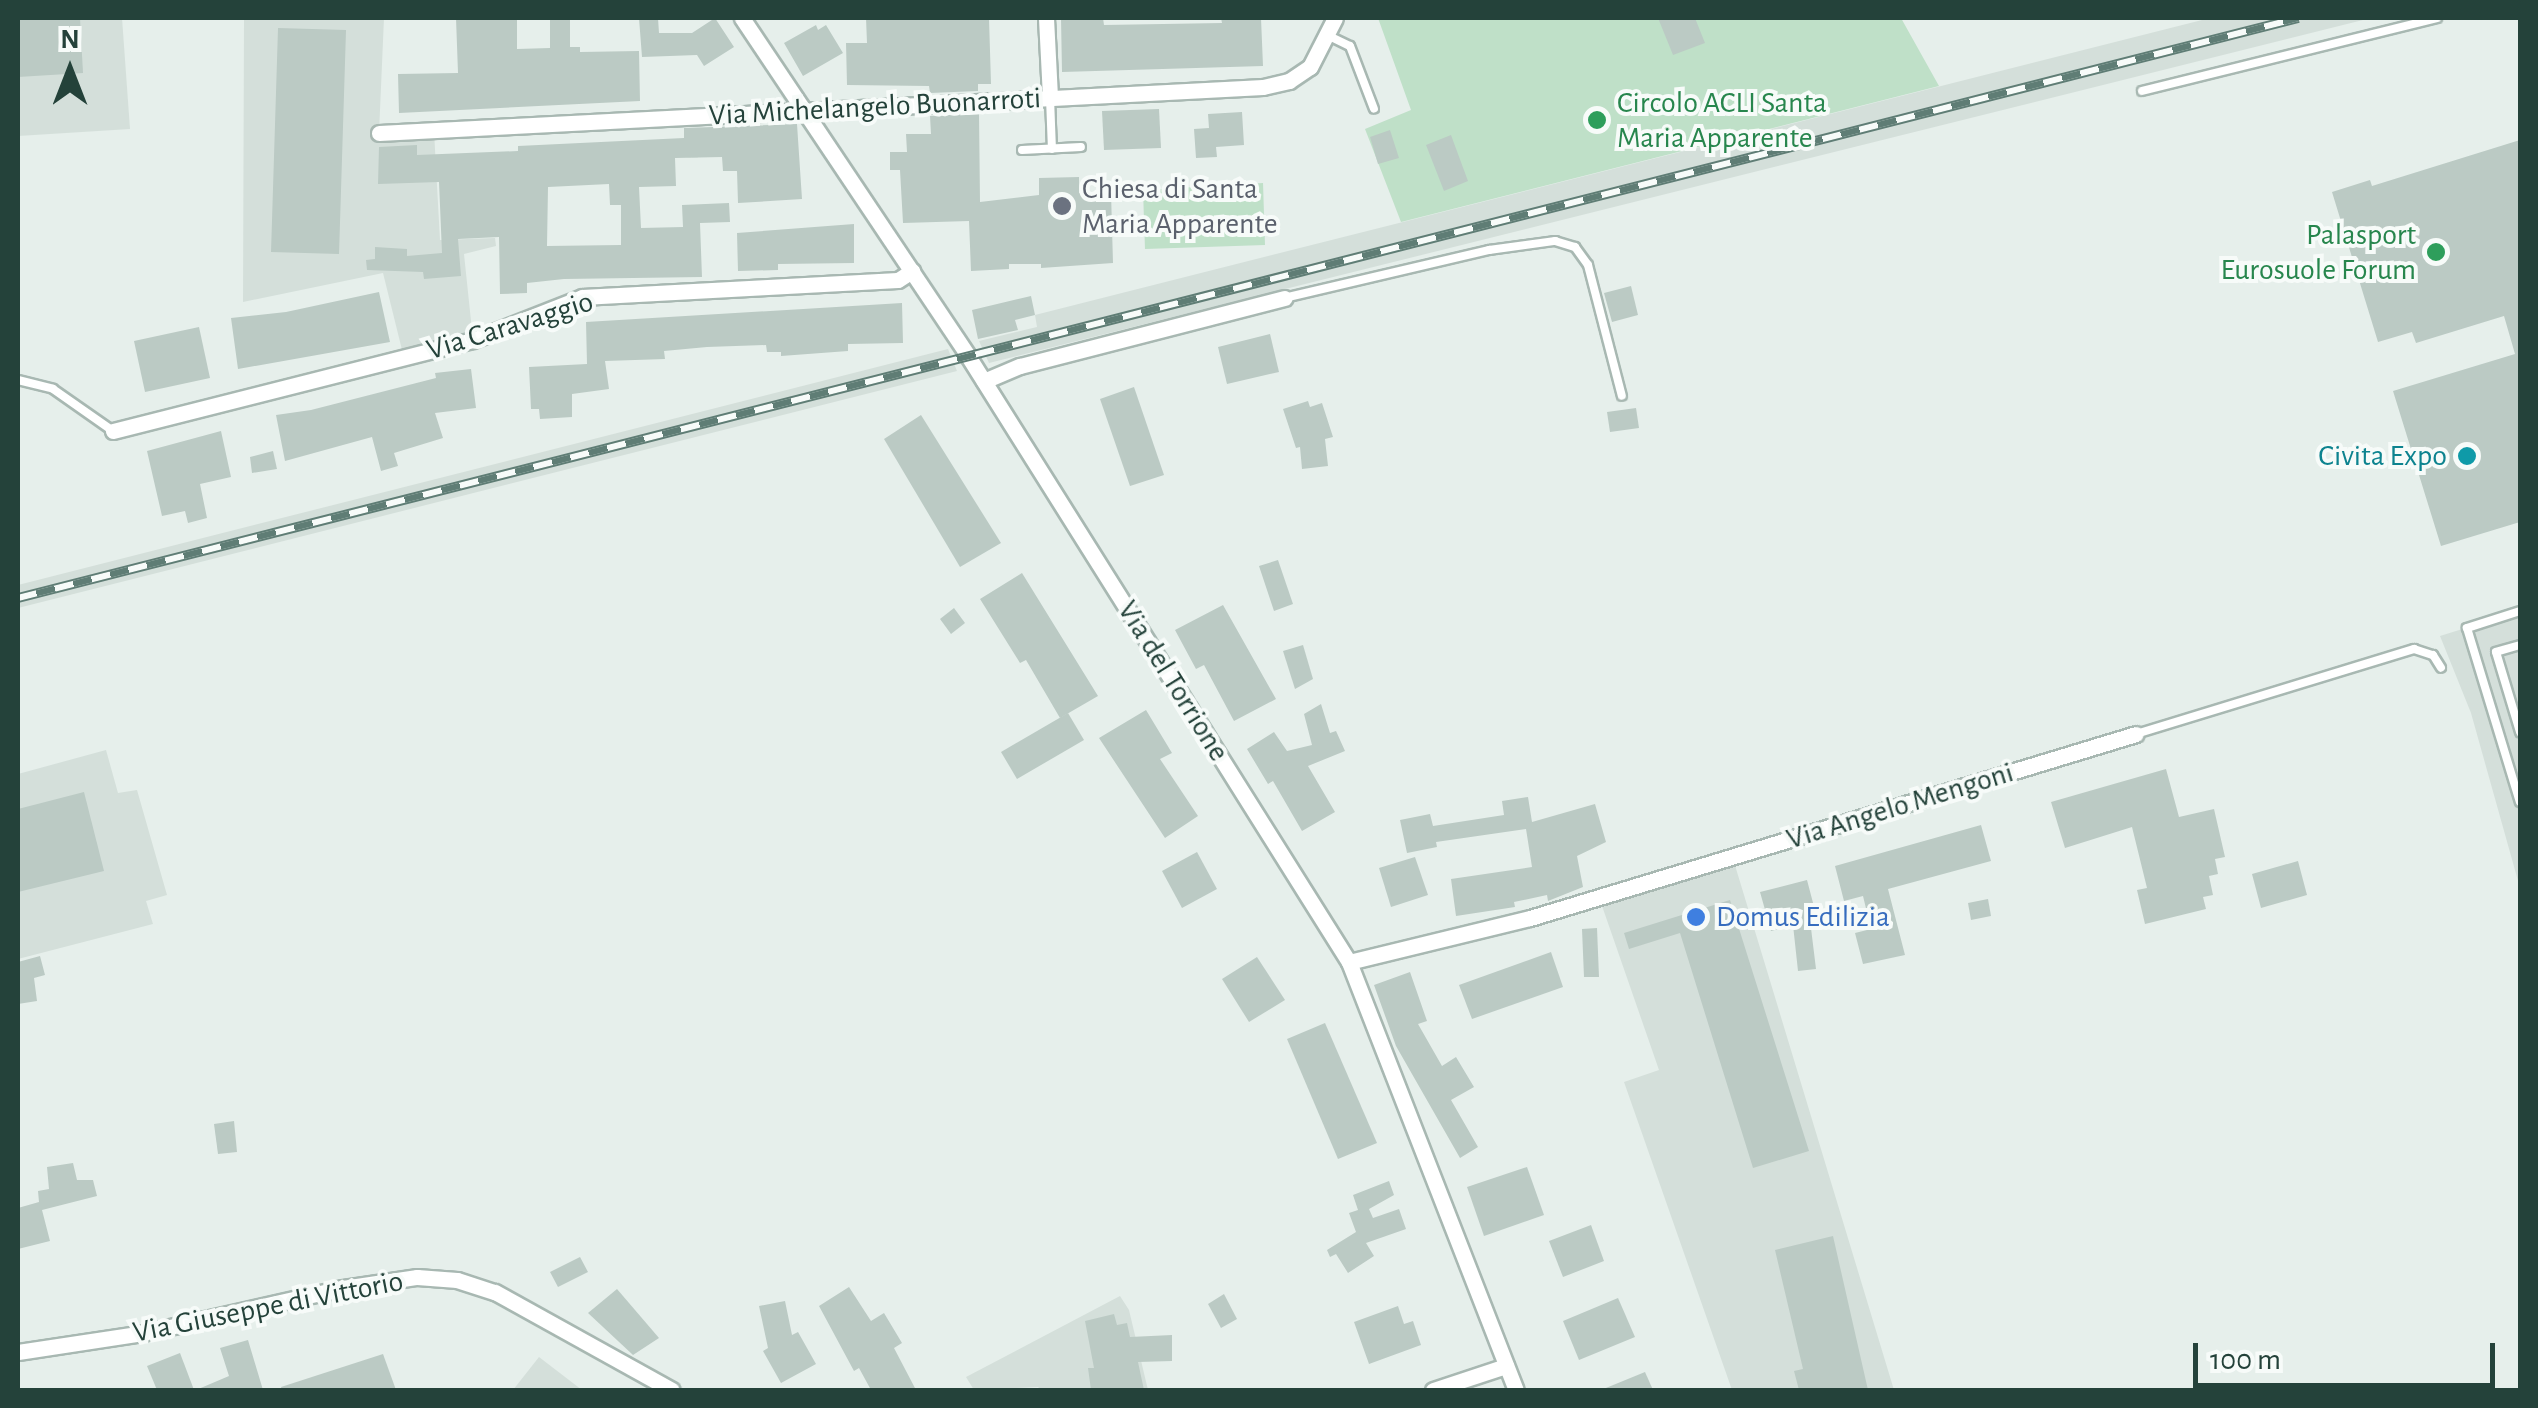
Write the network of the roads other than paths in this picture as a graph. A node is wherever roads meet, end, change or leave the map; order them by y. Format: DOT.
graph roads {
  1 [pos="742,18"];
  2 [pos="1046,18"];
  3 [pos="1335,18"];
  4 [pos="2438,18"];
  5 [pos="1327,35"];
  6 [pos="2142,91"];
  7 [pos="1050,98"];
  8 [pos="1374,109"];
  9 [pos="802,111"];
  10 [pos="379,134"];
  11 [pos="1081,148"];
  12 [pos="1052,149"];
  13 [pos="1022,150"];
  14 [pos="912,271"];
  15 [pos="1284,298"];
  16 [pos="18,380"];
  17 [pos="984,381"];
  18 [pos="1622,396"];
  19 [pos="114,431"];
  20 [pos="2520,611"];
  21 [pos="2520,644"];
  22 [pos="2440,668"];
  23 [pos="2520,732"];
  24 [pos="2136,734"];
  25 [pos="2520,802"];
  26 [pos="1350,962"];
  27 [pos="18,1352"];
  28 [pos="1506,1366"];
  29 [pos="672,1390"];
  30 [pos="1433,1390"];
  31 [pos="1516,1390"];
  1 -- 9 [label="street, Via del Torrione"];
  2 -- 7 [label="street"];
  3 -- 5 [label="street, Via Michelangelo Buonarroti"];
  4 -- 6 [label="lane"];
  5 -- 7 [label="street, Via Michelangelo Buonarroti"];
  5 -- 8 [label="lane"];
  7 -- 9 [label="street, Via Michelangelo Buonarroti"];
  7 -- 12 [label="lane"];
  9 -- 10 [label="street, Via Michelangelo Buonarroti"];
  9 -- 14 [label="street, Via del Torrione"];
  11 -- 12 [label="lane"];
  12 -- 13 [label="lane"];
  14 -- 17 [label="street, Via del Torrione"];
  14 -- 19 [label="street, Via Caravaggio"];
  15 -- 17 [label="street"];
  15 -- 18 [label="lane"];
  16 -- 19 [label="lane"];
  17 -- 26 [label="street, Via del Torrione"];
  20 -- 25 [label="lane"];
  21 -- 23 [label="lane"];
  22 -- 24 [label="lane, Via Angelo Mengoni"];
  24 -- 26 [label="street, Via Angelo Mengoni"];
  26 -- 28 [label="street, Via del Torrione"];
  27 -- 29 [label="street, Via Giuseppe di Vittorio"];
  28 -- 30 [label="street"];
  28 -- 31 [label="street, Via del Torrione"];
}
